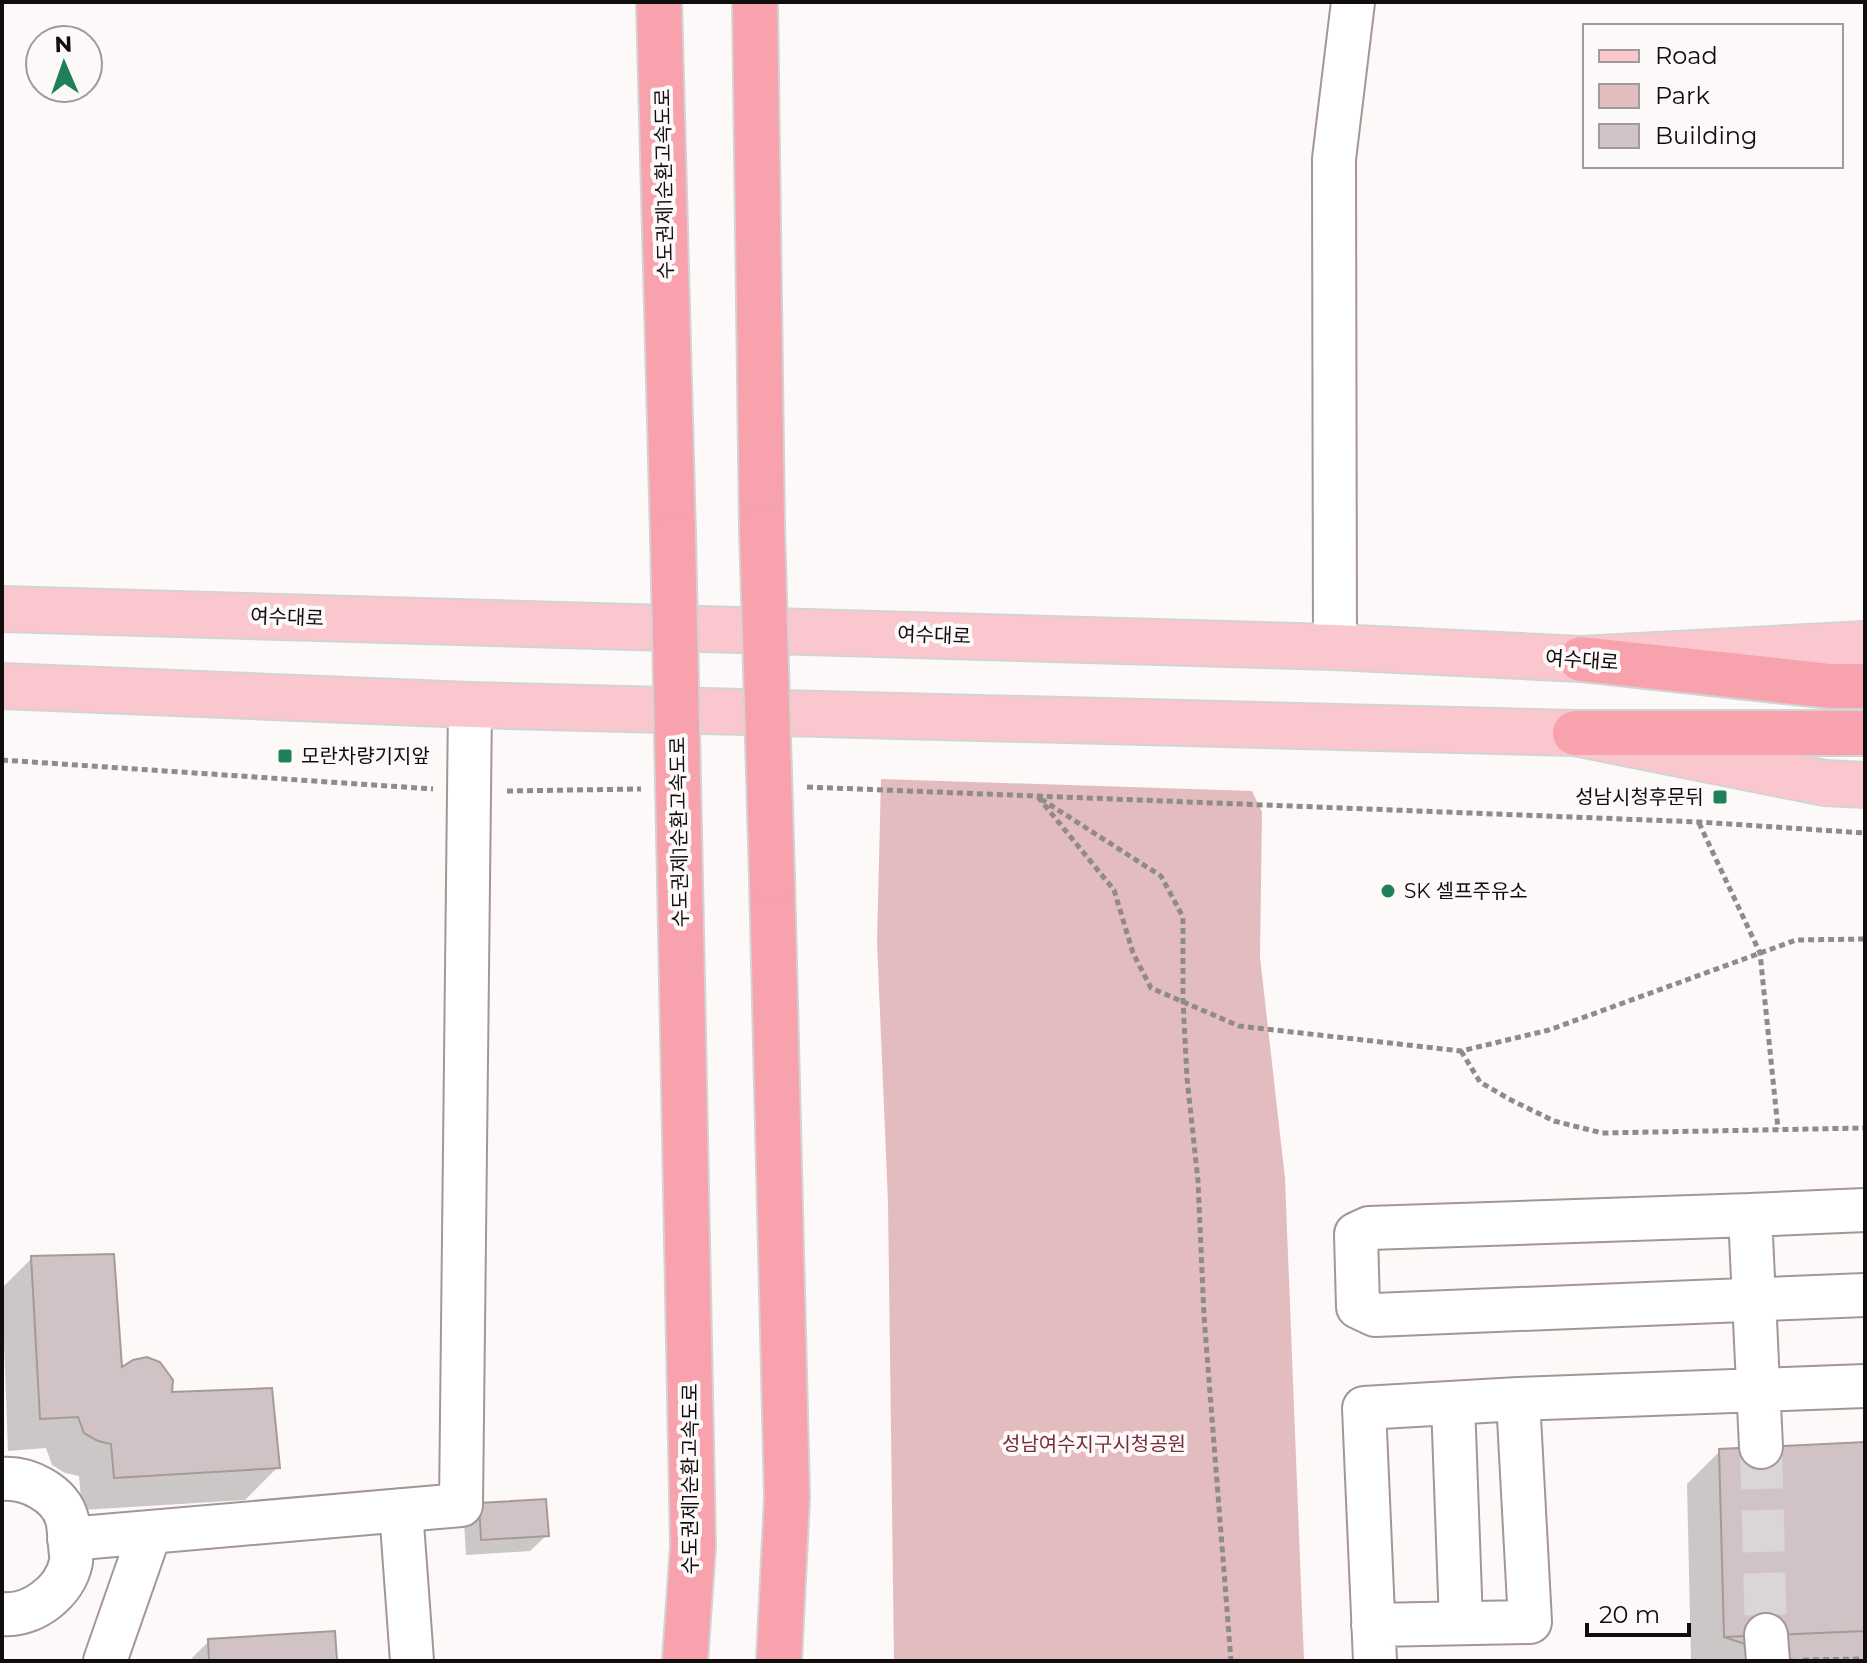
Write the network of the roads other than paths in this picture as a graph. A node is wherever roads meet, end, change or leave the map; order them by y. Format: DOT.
graph roads {
  1 [pos="659,2"];
  2 [pos="755,2"];
  3 [pos="1353,2"];
  4 [pos="2,609"];
  5 [pos="1865,644"];
  6 [pos="1335,647"];
  7 [pos="1581,659"];
  8 [pos="2,686"];
  9 [pos="1865,686"];
  10 [pos="470,705"];
  11 [pos="1575,733"];
  12 [pos="1865,733"];
  13 [pos="1865,785"];
  14 [pos="1865,1210"];
  15 [pos="1750,1215"];
  16 [pos="1865,1295"];
  17 [pos="1753,1300"];
  18 [pos="1865,1386"];
  19 [pos="1757,1390"];
  20 [pos="1518,1399"];
  21 [pos="1453,1403"];
  22 [pos="1761,1447"];
  23 [pos="2,1479"];
  24 [pos="401,1510"];
  25 [pos="150,1532"];
  26 [pos="69,1539"];
  27 [pos="2,1614"];
  28 [pos="1461,1623"];
  29 [pos="1374,1643"];
  30 [pos="105,1661"];
  31 [pos="412,1661"];
  32 [pos="685,1661"];
  33 [pos="779,1661"];
  1 -- 32 [label="highway, 수도권제1순환고속도로, bridge"];
  2 -- 33 [label="highway, bridge"];
  3 -- 6 [label="lane"];
  4 -- 6 [label="main road, 여수대로"];
  5 -- 7 [label="main road"];
  6 -- 7 [label="main road, 여수대로"];
  7 -- 9 [label="highway, 여수대로"];
  8 -- 10 [label="main road"];
  10 -- 11 [label="main road"];
  10 -- 24 [label="lane"];
  11 -- 12 [label="highway"];
  11 -- 13 [label="main road"];
  14 -- 15 [label="lane"];
  15 -- 17 [label="lane"];
  15 -- 17 [label="lane"];
  16 -- 17 [label="lane"];
  17 -- 19 [label="lane"];
  18 -- 19 [label="lane"];
  19 -- 20 [label="lane"];
  19 -- 22 [label="lane"];
  20 -- 21 [label="lane"];
  20 -- 28 [label="lane"];
  21 -- 28 [label="lane"];
  21 -- 29 [label="lane"];
  23 -- 26 [label="lane"];
  24 -- 25 [label="lane"];
  24 -- 31 [label="lane"];
  25 -- 26 [label="lane"];
  25 -- 30 [label="lane"];
  26 -- 27 [label="lane"];
  28 -- 29 [label="lane"];
}
